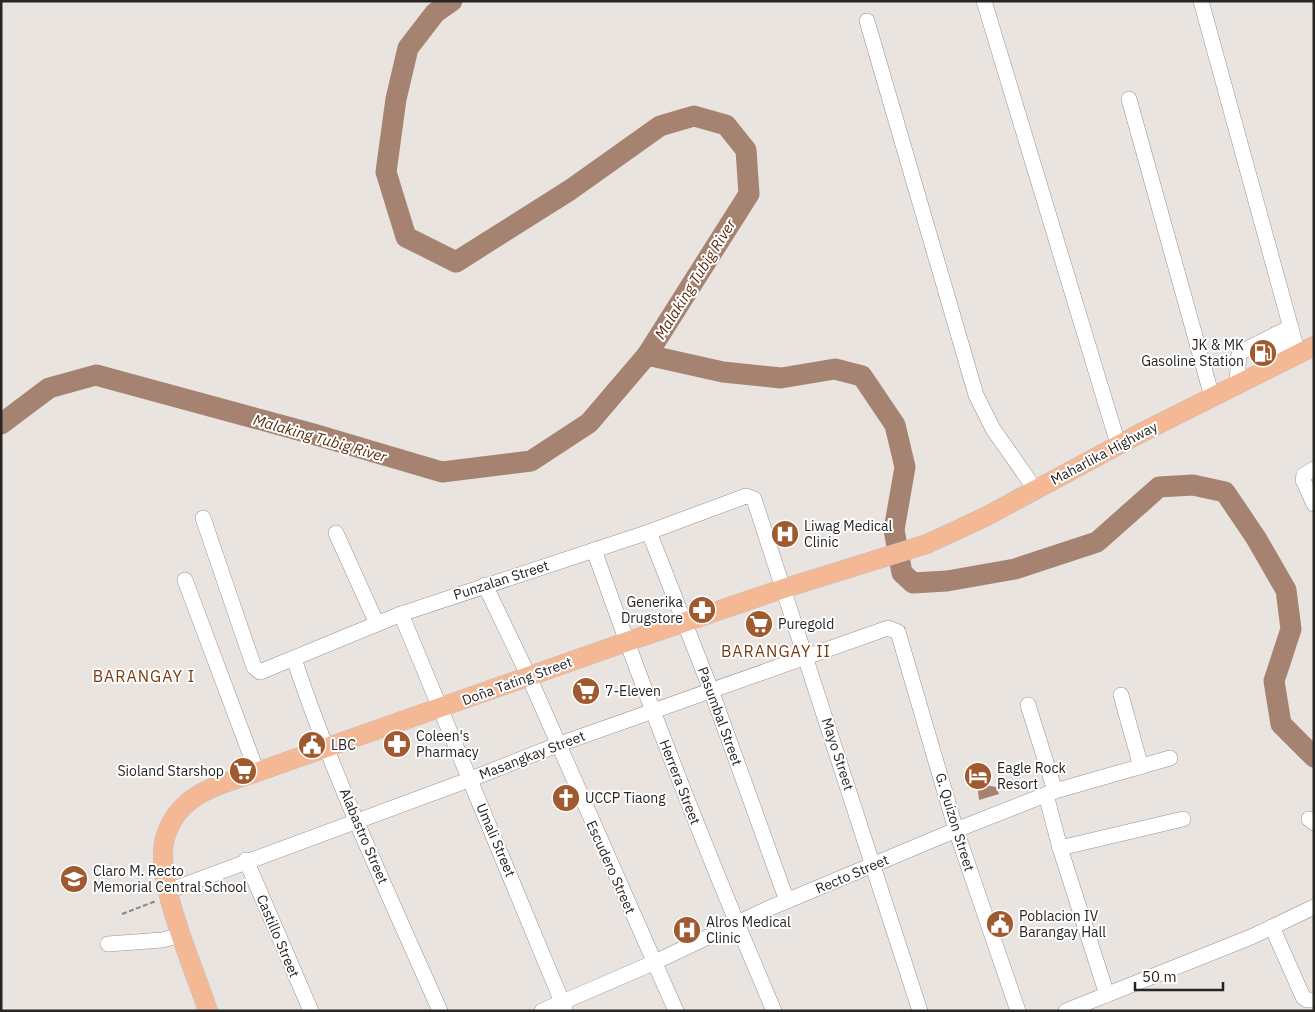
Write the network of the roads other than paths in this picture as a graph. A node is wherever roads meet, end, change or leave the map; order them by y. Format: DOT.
graph roads {
  1 [pos="984,1"];
  2 [pos="1200,1"];
  3 [pos="867,22"];
  4 [pos="1129,99"];
  5 [pos="1291,327"];
  6 [pos="1276,334"];
  7 [pos="1300,353"];
  8 [pos="1237,383"];
  9 [pos="1212,398"];
  10 [pos="1118,444"];
  11 [pos="1314,469"];
  12 [pos="1035,489"];
  13 [pos="754,498"];
  14 [pos="1314,504"];
  15 [pos="203,518"];
  16 [pos="649,532"];
  17 [pos="336,533"];
  18 [pos="594,550"];
  19 [pos="893,555"];
  20 [pos="185,580"];
  21 [pos="486,585"];
  22 [pos="782,589"];
  23 [pos="401,614"];
  24 [pos="685,622"];
  25 [pos="377,624"];
  26 [pos="898,632"];
  27 [pos="626,642"];
  28 [pos="806,657"];
  29 [pos="294,658"];
  30 [pos="529,677"];
  31 [pos="711,690"];
  32 [pos="1121,695"];
  33 [pos="1028,705"];
  34 [pos="441,708"];
  35 [pos="653,710"];
  36 [pos="557,745"];
  37 [pos="327,748"];
  38 [pos="1170,758"];
  39 [pos="1141,767"];
  40 [pos="257,772"];
  41 [pos="470,779"];
  42 [pos="1051,793"];
  43 [pos="1183,819"];
  44 [pos="357,822"];
  45 [pos="956,830"];
  46 [pos="1060,848"];
  47 [pos="246,860"];
  48 [pos="874,865"];
  49 [pos="169,893"];
  50 [pos="787,901"];
  51 [pos="1314,907"];
  52 [pos="736,923"];
  53 [pos="1272,927"];
  54 [pos="182,935"];
  55 [pos="108,944"];
  56 [pos="653,963"];
  57 [pos="1108,995"];
  58 [pos="1314,1000"];
  59 [pos="563,1006"];
  60 [pos="208,1011"];
  61 [pos="311,1011"];
  62 [pos="440,1011"];
  63 [pos="542,1011"];
  64 [pos="676,1011"];
  65 [pos="774,1011"];
  66 [pos="920,1011"];
  67 [pos="1018,1011"];
  68 [pos="1066,1011"];
  1 -- 10 [label="street"];
  2 -- 5 [label="street"];
  3 -- 12 [label="street"];
  4 -- 9 [label="street"];
  5 -- 6 [label="street"];
  5 -- 7 [label="street"];
  6 -- 7 [label="street"];
  6 -- 8 [label="street"];
  7 -- 8 [label="main road, Maharlika Highway"];
  8 -- 9 [label="main road, Maharlika Highway"];
  9 -- 10 [label="main road, Maharlika Highway"];
  10 -- 12 [label="main road, Maharlika Highway"];
  11 -- 14 [label="street"];
  12 -- 19 [label="main road, Maharlika Highway"];
  13 -- 16 [label="street, Punzalan Street"];
  13 -- 22 [label="street, Mayo Street"];
  15 -- 29 [label="street, Punzalan Street"];
  16 -- 18 [label="street, Punzalan Street"];
  16 -- 24 [label="street, Pasumbal Street"];
  17 -- 25 [label="street"];
  18 -- 21 [label="street, Punzalan Street"];
  18 -- 27 [label="street, Herrera Street"];
  19 -- 22 [label="main road, Doña Tating Street"];
  20 -- 40 [label="street"];
  21 -- 23 [label="street, Punzalan Street"];
  21 -- 30 [label="street, Escudero Street"];
  22 -- 24 [label="main road, Doña Tating Street"];
  22 -- 28 [label="street, Mayo Street"];
  23 -- 25 [label="street, Punzalan Street"];
  23 -- 34 [label="street, Umali Street"];
  24 -- 27 [label="main road, Doña Tating Street"];
  24 -- 31 [label="street, Pasumbal Street"];
  25 -- 29 [label="street, Punzalan Street"];
  26 -- 28 [label="street, Masangkay Street"];
  26 -- 45 [label="street, G. Quizon Street"];
  27 -- 30 [label="main road, Doña Tating Street"];
  27 -- 35 [label="street, Herrera Street"];
  28 -- 31 [label="street, Masangkay Street"];
  28 -- 48 [label="street, Mayo Street"];
  29 -- 37 [label="street, Alabastro Street"];
  30 -- 34 [label="main road, Doña Tating Street"];
  30 -- 36 [label="street, Escudero Street"];
  31 -- 35 [label="street, Masangkay Street"];
  31 -- 50 [label="street, Pasumbal Street"];
  32 -- 39 [label="street"];
  33 -- 42 [label="street"];
  34 -- 37 [label="main road, Doña Tating Street"];
  34 -- 41 [label="street, Umali Street"];
  35 -- 36 [label="street, Masangkay Street"];
  35 -- 52 [label="street, Herrera Street"];
  36 -- 41 [label="street, Masangkay Street"];
  36 -- 56 [label="street, Escudero Street"];
  37 -- 40 [label="main road, Doña Tating Street"];
  37 -- 44 [label="street, Alabastro Street"];
  38 -- 39 [label="street, Recto Street"];
  39 -- 42 [label="street, Recto Street"];
  40 -- 49 [label="main road, Doña Tating Street"];
  41 -- 44 [label="street, Masangkay Street"];
  41 -- 59 [label="street, Umali Street"];
  42 -- 45 [label="street, Recto Street"];
  42 -- 46 [label="street"];
  43 -- 46 [label="street"];
  44 -- 47 [label="street, Masangkay Street"];
  44 -- 62 [label="street, Alabastro Street"];
  45 -- 48 [label="street, Recto Street"];
  45 -- 67 [label="street, G. Quizon Street"];
  46 -- 57 [label="street"];
  47 -- 49 [label="street, Masangkay Street"];
  47 -- 61 [label="street, Castillo Street"];
  48 -- 50 [label="street, Recto Street"];
  48 -- 66 [label="street, Mayo Street"];
  49 -- 54 [label="main road"];
  50 -- 52 [label="street, Recto Street"];
  51 -- 53 [label="street"];
  52 -- 56 [label="street, Recto Street"];
  52 -- 65 [label="street, Herrera Street"];
  53 -- 57 [label="street"];
  53 -- 58 [label="street"];
  54 -- 55 [label="street"];
  54 -- 60 [label="main road"];
  56 -- 59 [label="street, Recto Street"];
  56 -- 64 [label="street, Escudero Street"];
  57 -- 68 [label="street"];
  59 -- 63 [label="street, Recto Street"];
}
